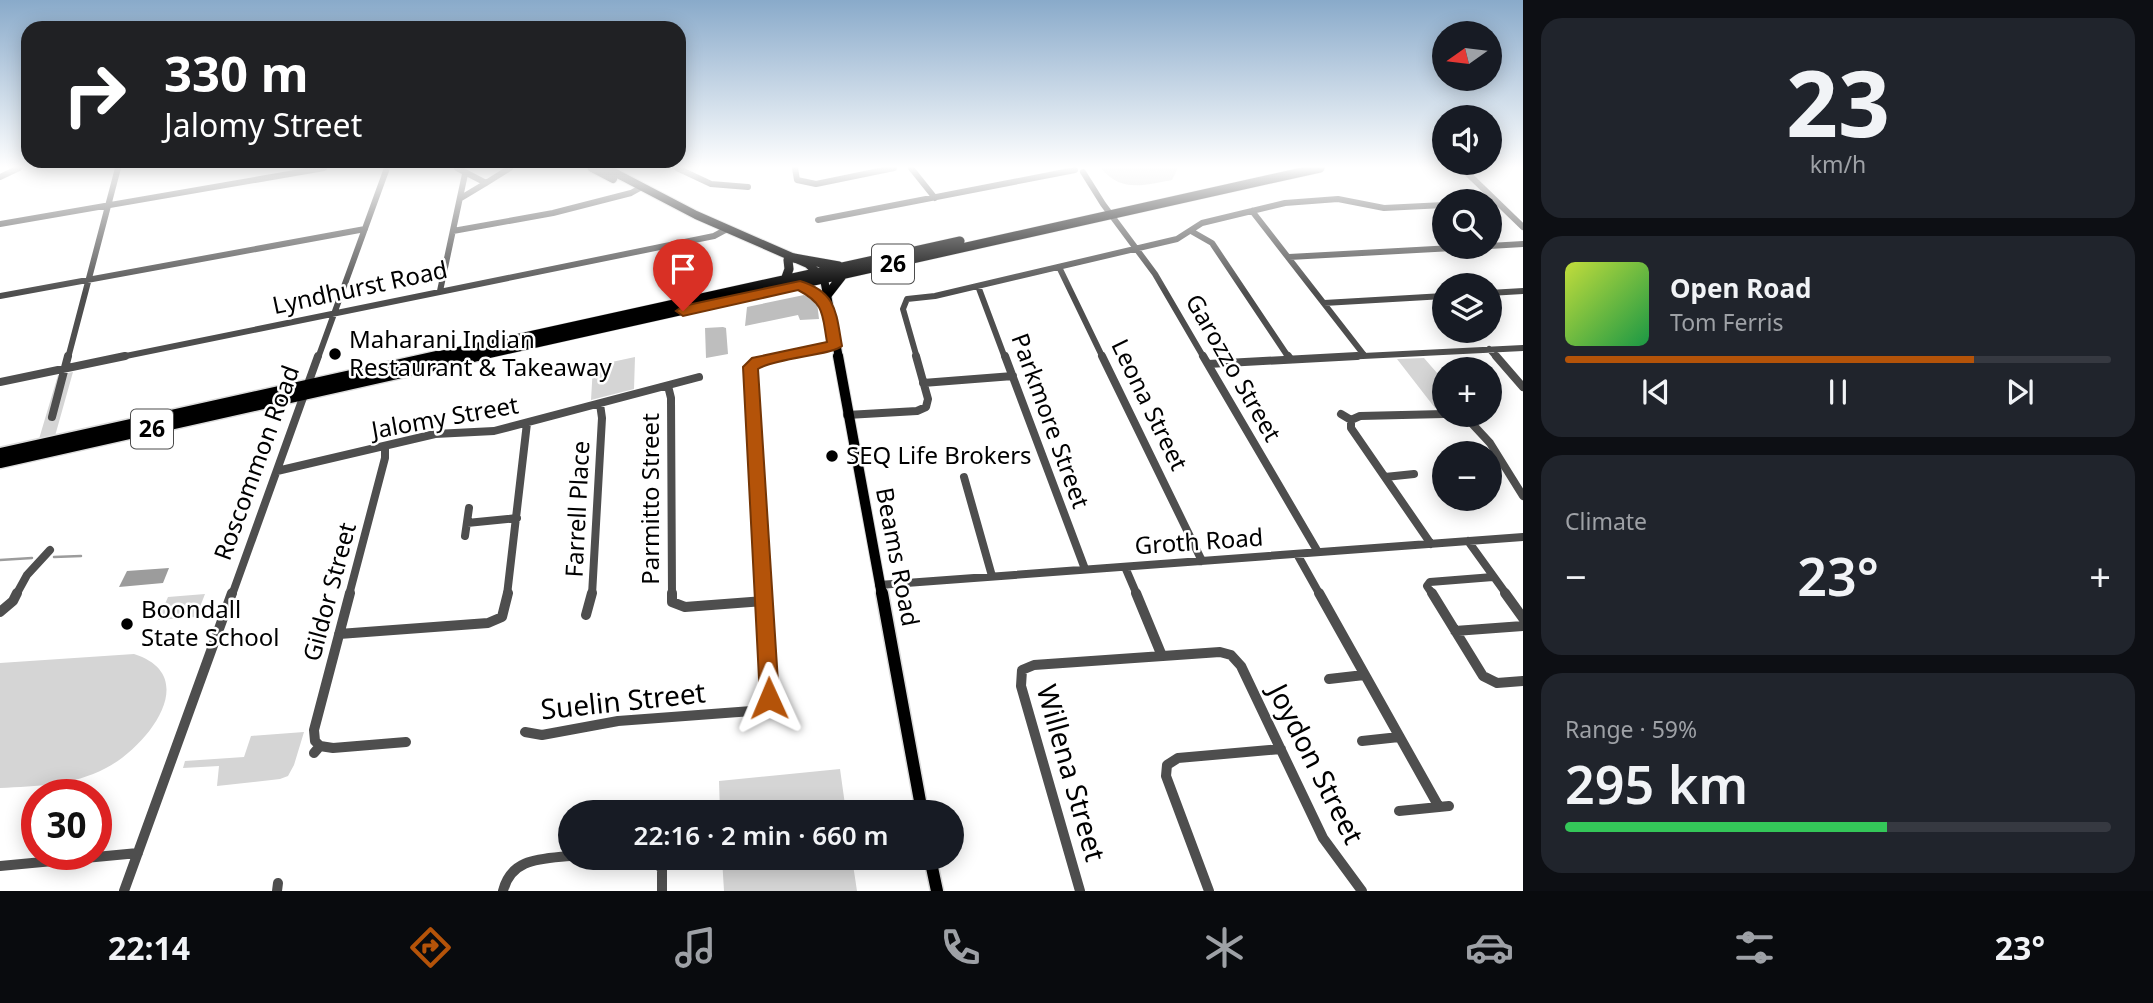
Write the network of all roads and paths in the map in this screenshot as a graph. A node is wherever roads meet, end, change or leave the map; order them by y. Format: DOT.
graph roads {
  1 [pos="82,210"];
  2 [pos="107,210"];
  3 [pos="372,210"];
  4 [pos="458,210"];
  5 [pos="570,210"];
  6 [pos="686,210"];
  7 [pos="873,210"];
  8 [pos="1119,210"];
  9 [pos="1121,210"];
  10 [pos="1258,210"];
  11 [pos="1505,210"];
  12 [pos="1252,211"];
  13 [pos="1109,212"];
  14 [pos="818,220"];
  15 [pos="0,224"];
  16 [pos="1523,227"];
  17 [pos="365,229"];
  18 [pos="727,229"];
  19 [pos="453,231"];
  20 [pos="1191,231"];
  21 [pos="1523,244"];
  22 [pos="1502,245"];
  23 [pos="1137,248"];
  24 [pos="1432,249"];
  25 [pos="1289,257"];
  26 [pos="788,258"];
  27 [pos="1059,267"];
  28 [pos="842,271"];
  29 [pos="817,277"];
  30 [pos="89,279"];
  31 [pos="785,280"];
  32 [pos="800,285"];
  33 [pos="978,286"];
  34 [pos="440,291"];
  35 [pos="1523,291"];
  36 [pos="1502,292"];
  37 [pos="825,295"];
  38 [pos="0,296"];
  39 [pos="1432,297"];
  40 [pos="1324,303"];
  41 [pos="334,314"];
  42 [pos="835,346"];
  43 [pos="1523,348"];
  44 [pos="1489,349"];
  45 [pos="1364,355"];
  46 [pos="1290,359"];
  47 [pos="1208,364"];
  48 [pos="64,369"];
  49 [pos="1013,376"];
  50 [pos="699,377"];
  51 [pos="0,382"];
  52 [pos="923,383"];
  53 [pos="668,386"];
  54 [pos="1523,387"];
  55 [pos="306,391"];
  56 [pos="600,404"];
  57 [pos="1340,414"];
  58 [pos="1432,414"];
  59 [pos="847,415"];
  60 [pos="52,417"];
  61 [pos="1351,420"];
  62 [pos="527,423"];
  63 [pos="1475,427"];
  64 [pos="385,446"];
  65 [pos="0,453"];
  66 [pos="0,463"];
  67 [pos="277,471"];
  68 [pos="1413,474"];
  69 [pos="964,477"];
  70 [pos="1385,477"];
  71 [pos="1523,496"];
  72 [pos="469,508"];
  73 [pos="517,518"];
  74 [pos="467,523"];
  75 [pos="465,536"];
  76 [pos="1523,537"];
  77 [pos="1468,541"];
  78 [pos="1431,544"];
  79 [pos="50,550"];
  80 [pos="1318,552"];
  81 [pos="1297,554"];
  82 [pos="1202,561"];
  83 [pos="1125,567"];
  84 [pos="1085,569"];
  85 [pos="992,576"];
  86 [pos="1493,577"];
  87 [pos="878,585"];
  88 [pos="765,601"];
  89 [pos="0,612"];
  90 [pos="586,615"];
  91 [pos="1523,618"];
  92 [pos="1523,626"];
  93 [pos="1455,631"];
  94 [pos="339,634"];
  95 [pos="1162,656"];
  96 [pos="1364,675"];
  97 [pos="1329,679"];
  98 [pos="1523,681"];
  99 [pos="525,732"];
  100 [pos="1399,737"];
  101 [pos="1362,741"];
  102 [pos="406,742"];
  103 [pos="1281,749"];
  104 [pos="920,800"];
  105 [pos="1399,811"];
  106 [pos="138,853"];
  107 [pos="558,857"];
  108 [pos="0,866"];
  109 [pos="662,870"];
  110 [pos="933,870"];
  111 [pos="124,891"];
  112 [pos="503,891"];
  113 [pos="662,891"];
  114 [pos="937,891"];
  115 [pos="1080,891"];
  116 [pos="1209,891"];
  117 [pos="1362,891"];
  1 -- 15 [label="street"];
  2 -- 30 [label="street"];
  3 -- 17 [label="street, Roscommon Road"];
  4 -- 19 [label="street"];
  5 -- 19 [label="street"];
  6 -- 18 [label="main road"];
  7 -- 14 [label="street"];
  8 -- 13 [label="highway, 26"];
  9 -- 13 [label="highway, 26"];
  10 -- 12 [label="street"];
  11 -- 16 [label="street"];
  12 -- 20 [label="street"];
  12 -- 25 [label="street"];
  13 -- 23 [label="street, Garozzo Street"];
  13 -- 28 [label="highway, 26"];
  17 -- 30 [label="street"];
  17 -- 41 [label="street, Roscommon Road"];
  18 -- 26 [label="main road"];
  18 -- 34 [label="street, Lyndhurst Road"];
  19 -- 34 [label="street"];
  20 -- 23 [label="street"];
  20 -- 46 [label="street"];
  21 -- 22 [label="street"];
  23 -- 27 [label="street"];
  23 -- 47 [label="street, Garozzo Street"];
  24 -- 25 [label="street"];
  25 -- 40 [label="street"];
  26 -- 28 [label="highway"];
  26 -- 29 [label="main road"];
  26 -- 31 [label="highway"];
  27 -- 33 [label="street"];
  27 -- 82 [label="street, Leona Street"];
  28 -- 29 [label="highway, 26"];
  28 -- 37 [label="highway"];
  29 -- 31 [label="highway, 26"];
  29 -- 32 [label="highway, 26"];
  29 -- 37 [label="main road, Beams Road"];
  30 -- 38 [label="street"];
  30 -- 48 [label="street"];
  31 -- 55 [label="highway, 26"];
  32 -- 37 [label="highway"];
  32 -- 55 [label="highway, 26"];
  33 -- 49 [label="street, Parkmore Street"];
  33 -- 52 [label="street"];
  34 -- 41 [label="street, Lyndhurst Road"];
  35 -- 36 [label="street"];
  37 -- 42 [label="main road, Beams Road"];
  39 -- 40 [label="street"];
  40 -- 45 [label="street"];
  41 -- 48 [label="street, Lyndhurst Road"];
  41 -- 55 [label="street, Roscommon Road"];
  42 -- 59 [label="main road, Beams Road"];
  42 -- 88 [label="street, Suelin Street"];
  43 -- 44 [label="street"];
  44 -- 45 [label="street"];
  44 -- 54 [label="street"];
  45 -- 46 [label="street"];
  46 -- 47 [label="street"];
  47 -- 80 [label="street, Garozzo Street"];
  48 -- 51 [label="street, Lyndhurst Road"];
  48 -- 60 [label="street"];
  49 -- 52 [label="street"];
  49 -- 84 [label="street, Parkmore Street"];
  50 -- 53 [label="street, Jalomy Street"];
  52 -- 59 [label="street"];
  53 -- 56 [label="street, Jalomy Street"];
  53 -- 88 [label="street, Parmitto Street"];
  55 -- 65 [label="highway, 26"];
  55 -- 66 [label="highway, 26"];
  55 -- 67 [label="street, Roscommon Road"];
  56 -- 62 [label="street, Jalomy Street"];
  56 -- 90 [label="street, Farrell Place"];
  57 -- 61 [label="street"];
  58 -- 61 [label="street"];
  59 -- 87 [label="main road, Beams Road"];
  61 -- 70 [label="street"];
  62 -- 64 [label="street, Jalomy Street"];
  62 -- 73 [label="street"];
  63 -- 71 [label="street"];
  64 -- 67 [label="street, Jalomy Street"];
  64 -- 94 [label="street, Gildor Street"];
  67 -- 106 [label="street, Roscommon Road"];
  68 -- 70 [label="street"];
  69 -- 85 [label="street"];
  70 -- 78 [label="street"];
  72 -- 74 [label="street"];
  73 -- 74 [label="street"];
  73 -- 94 [label="street"];
  74 -- 75 [label="street"];
  76 -- 77 [label="street, Groth Road"];
  77 -- 78 [label="street, Groth Road"];
  77 -- 86 [label="street"];
  78 -- 80 [label="street, Groth Road"];
  79 -- 89 [label="street"];
  80 -- 81 [label="street, Groth Road"];
  81 -- 82 [label="street, Groth Road"];
  81 -- 96 [label="street"];
  82 -- 83 [label="street, Groth Road"];
  83 -- 84 [label="street, Groth Road"];
  83 -- 95 [label="street"];
  84 -- 85 [label="street, Groth Road"];
  85 -- 87 [label="street, Groth Road"];
  86 -- 91 [label="street"];
  86 -- 93 [label="street"];
  87 -- 104 [label="main road, Beams Road"];
  88 -- 99 [label="street, Suelin Street"];
  92 -- 93 [label="street"];
  93 -- 98 [label="street"];
  94 -- 102 [label="street, Gildor Street"];
  95 -- 103 [label="street, Joydon Street"];
  95 -- 115 [label="street, Willena Street"];
  96 -- 97 [label="street"];
  96 -- 100 [label="street"];
  100 -- 101 [label="street"];
  100 -- 105 [label="street"];
  103 -- 116 [label="street"];
  103 -- 117 [label="street, Joydon Street"];
  106 -- 108 [label="street"];
  106 -- 111 [label="street, Roscommon Road"];
  107 -- 112 [label="street"];
  109 -- 113 [label="street"];
  110 -- 114 [label="main road"];
}
